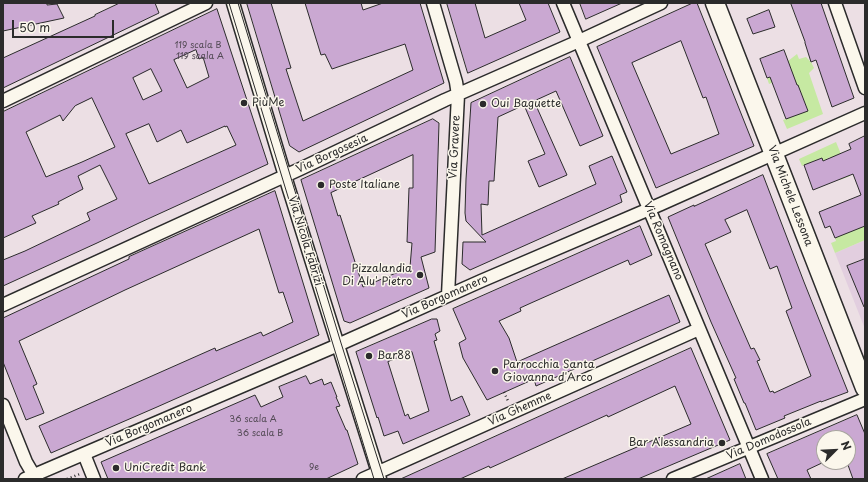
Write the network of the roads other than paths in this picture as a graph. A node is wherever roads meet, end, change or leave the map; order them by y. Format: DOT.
graph roads {
  1 [pos="206,3"];
  2 [pos="233,3"];
  3 [pos="433,3"];
  4 [pos="563,3"];
  5 [pos="661,3"];
  6 [pos="716,3"];
  7 [pos="835,3"];
  8 [pos="579,41"];
  9 [pos="865,88"];
  10 [pos="458,95"];
  11 [pos="3,101"];
  12 [pos="865,113"];
  13 [pos="774,154"];
  14 [pos="285,175"];
  15 [pos="650,209"];
  16 [pos="448,295"];
  17 [pos="3,305"];
  18 [pos="699,329"];
  19 [pos="337,345"];
  20 [pos="865,388"];
  21 [pos="865,399"];
  22 [pos="3,405"];
  23 [pos="748,447"];
  24 [pos="84,454"];
  25 [pos="379,476"];
  26 [pos="32,478"];
  27 [pos="94,479"];
  28 [pos="363,479"];
  29 [pos="673,479"];
  30 [pos="762,479"];
  1 -- 11 [label="street"];
  2 -- 14 [label="street, Via Nicola Fabrizi"];
  3 -- 10 [label="street, Via Gravere"];
  4 -- 8 [label="street, Via Romagnano"];
  5 -- 8 [label="street, Via Borgosesia"];
  6 -- 13 [label="street, Via Michele Lessona"];
  7 -- 9 [label="street"];
  8 -- 10 [label="street, Via Borgosesia"];
  8 -- 15 [label="street, Via Romagnano"];
  10 -- 14 [label="street, Via Borgosesia"];
  10 -- 16 [label="street, Via Gravere"];
  12 -- 13 [label="street, Via Borgomanero"];
  13 -- 15 [label="street, Via Borgomanero"];
  13 -- 20 [label="street, Via Michele Lessona"];
  14 -- 17 [label="street, Via Borgosesia"];
  14 -- 19 [label="street, Via Nicola Fabrizi"];
  15 -- 16 [label="street, Via Borgomanero"];
  15 -- 18 [label="street, Via Romagnano"];
  16 -- 19 [label="street, Via Borgomanero"];
  18 -- 23 [label="street, Via Romagnano"];
  18 -- 25 [label="street, Via Ghemme"];
  19 -- 24 [label="street, Via Borgomanero"];
  19 -- 25 [label="street, Via Nicola Fabrizi"];
  21 -- 23 [label="street, Via Domodossola"];
  22 -- 26 [label="street"];
  23 -- 29 [label="street, Via Domodossola"];
  23 -- 30 [label="street, Via Romagnano"];
  24 -- 26 [label="street, Via Borgomanero"];
  24 -- 27 [label="street"];
  25 -- 28 [label="street, Via Ghemme"];
}
